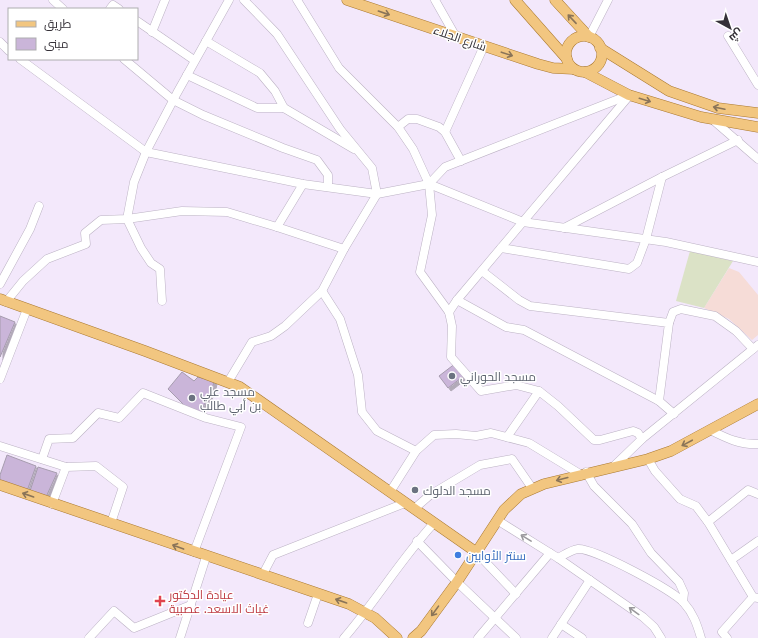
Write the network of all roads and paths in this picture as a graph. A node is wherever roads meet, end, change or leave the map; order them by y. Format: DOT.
graph roads {
  1 [pos="165,0"];
  2 [pos="229,0"];
  3 [pos="244,0"];
  4 [pos="297,0"];
  5 [pos="347,0"];
  6 [pos="435,0"];
  7 [pos="515,0"];
  8 [pos="555,0"];
  9 [pos="608,0"];
  10 [pos="138,22"];
  11 [pos="152,32"];
  12 [pos="728,36"];
  13 [pos="456,37"];
  14 [pos="589,37"];
  15 [pos="206,41"];
  16 [pos="0,42"];
  17 [pos="484,46"];
  18 [pos="600,48"];
  19 [pos="8,50"];
  20 [pos="567,59"];
  21 [pos="21,60"];
  22 [pos="125,60"];
  23 [pos="194,60"];
  24 [pos="573,68"];
  25 [pos="585,72"];
  26 [pos="187,75"];
  27 [pos="758,85"];
  28 [pos="630,95"];
  29 [pos="173,100"];
  30 [pos="284,108"];
  31 [pos="758,113"];
  32 [pos="713,120"];
  33 [pos="398,127"];
  34 [pos="758,127"];
  35 [pos="445,132"];
  36 [pos="738,140"];
  37 [pos="146,152"];
  38 [pos="362,154"];
  39 [pos="758,159"];
  40 [pos="462,161"];
  41 [pos="662,177"];
  42 [pos="303,184"];
  43 [pos="429,184"];
  44 [pos="328,187"];
  45 [pos="377,194"];
  46 [pos="39,206"];
  47 [pos="126,219"];
  48 [pos="523,222"];
  49 [pos="278,227"];
  50 [pos="564,228"];
  51 [pos="646,240"];
  52 [pos="501,248"];
  53 [pos="344,249"];
  54 [pos="758,262"];
  55 [pos="482,271"];
  56 [pos="0,284"];
  57 [pos="322,291"];
  58 [pos="3,300"];
  59 [pos="457,300"];
  60 [pos="162,301"];
  61 [pos="27,309"];
  62 [pos="449,312"];
  63 [pos="668,323"];
  64 [pos="756,347"];
  65 [pos="0,379"];
  66 [pos="228,382"];
  67 [pos="539,391"];
  68 [pos="659,401"];
  69 [pos="758,404"];
  70 [pos="674,414"];
  71 [pos="710,430"];
  72 [pos="507,438"];
  73 [pos="642,439"];
  74 [pos="758,444"];
  75 [pos="0,446"];
  76 [pos="416,451"];
  77 [pos="648,459"];
  78 [pos="42,460"];
  79 [pos="614,466"];
  80 [pos="66,467"];
  81 [pos="583,473"];
  82 [pos="0,486"];
  83 [pos="532,488"];
  84 [pos="390,492"];
  85 [pos="758,494"];
  86 [pos="52,504"];
  87 [pos="410,506"];
  88 [pos="497,520"];
  89 [pos="111,522"];
  90 [pos="708,522"];
  91 [pos="434,523"];
  92 [pos="417,541"];
  93 [pos="758,541"];
  94 [pos="194,552"];
  95 [pos="476,552"];
  96 [pos="550,553"];
  97 [pos="206,557"];
  98 [pos="558,558"];
  99 [pos="731,560"];
  100 [pos="263,574"];
  101 [pos="590,580"];
  102 [pos="457,582"];
  103 [pos="318,594"];
  104 [pos="516,594"];
  105 [pos="756,598"];
  106 [pos="683,602"];
  107 [pos="191,605"];
  108 [pos="367,612"];
  109 [pos="495,618"];
  110 [pos="308,623"];
  111 [pos="561,624"];
  112 [pos="419,635"];
  113 [pos="89,638"];
  114 [pos="180,638"];
  115 [pos="344,638"];
  116 [pos="397,638"];
  117 [pos="412,638"];
  118 [pos="478,638"];
  119 [pos="516,638"];
  120 [pos="552,638"];
  121 [pos="582,638"];
  122 [pos="661,638"];
  123 [pos="701,638"];
  124 [pos="727,638"];
  1 -- 11 [label="street"];
  2 -- 15 [label="street"];
  3 -- 38 [label="street"];
  4 -- 33 [label="street"];
  5 -- 13 [label="main road, شارع الجلاء, one-way"];
  6 -- 13 [label="street"];
  7 -- 20 [label="main road"];
  14 -- 8 [label="main road, one-way"];
  9 -- 14 [label="street"];
  10 -- 11 [label="street"];
  11 -- 23 [label="street"];
  12 -- 27 [label="street"];
  13 -- 17 [label="main road, شارع الجلاء"];
  14 -- 18 [label="main road"];
  14 -- 20 [label="main road"];
  15 -- 23 [label="street"];
  15 -- 30 [label="street"];
  16 -- 19 [label="street"];
  17 -- 24 [label="main road, شارع الجلاء, one-way"];
  17 -- 35 [label="street"];
  18 -- 25 [label="main road"];
  31 -- 18 [label="main road, one-way"];
  20 -- 24 [label="main road"];
  21 -- 37 [label="street"];
  22 -- 29 [label="street"];
  23 -- 26 [label="street"];
  24 -- 25 [label="main road"];
  25 -- 28 [label="main road"];
  26 -- 29 [label="street"];
  26 -- 30 [label="street"];
  28 -- 32 [label="main road, one-way"];
  28 -- 40 [label="street"];
  28 -- 48 [label="street"];
  29 -- 37 [label="street"];
  29 -- 44 [label="street"];
  30 -- 38 [label="street"];
  32 -- 34 [label="main road"];
  32 -- 36 [label="street"];
  33 -- 35 [label="street"];
  33 -- 43 [label="street"];
  35 -- 40 [label="street"];
  36 -- 39 [label="street"];
  36 -- 41 [label="street"];
  37 -- 42 [label="street"];
  37 -- 47 [label="street"];
  38 -- 45 [label="street"];
  40 -- 43 [label="street"];
  41 -- 50 [label="street"];
  41 -- 51 [label="street"];
  42 -- 44 [label="street"];
  42 -- 49 [label="street"];
  43 -- 45 [label="street"];
  43 -- 48 [label="street"];
  43 -- 62 [label="street"];
  44 -- 45 [label="street"];
  45 -- 53 [label="street"];
  46 -- 56 [label="street"];
  47 -- 49 [label="street"];
  47 -- 58 [label="street"];
  47 -- 60 [label="street"];
  48 -- 50 [label="street"];
  48 -- 52 [label="street"];
  49 -- 53 [label="street"];
  50 -- 51 [label="street"];
  51 -- 52 [label="street"];
  51 -- 54 [label="street"];
  52 -- 55 [label="street"];
  53 -- 57 [label="street"];
  55 -- 59 [label="street"];
  55 -- 63 [label="street"];
  57 -- 66 [label="street"];
  57 -- 76 [label="street"];
  58 -- 61 [label="main road"];
  59 -- 62 [label="street"];
  59 -- 68 [label="street"];
  61 -- 65 [label="street"];
  61 -- 66 [label="main road"];
  62 -- 67 [label="street"];
  63 -- 64 [label="street"];
  63 -- 68 [label="street"];
  64 -- 70 [label="street"];
  66 -- 84 [label="main road"];
  67 -- 72 [label="street"];
  67 -- 73 [label="street"];
  68 -- 70 [label="street"];
  69 -- 71 [label="main road"];
  70 -- 73 [label="street"];
  71 -- 74 [label="street"];
  71 -- 77 [label="main road, one-way"];
  72 -- 76 [label="street"];
  72 -- 81 [label="street"];
  73 -- 79 [label="street"];
  75 -- 78 [label="street"];
  76 -- 84 [label="street"];
  77 -- 79 [label="main road"];
  77 -- 90 [label="street"];
  78 -- 80 [label="street"];
  78 -- 94 [label="street"];
  79 -- 81 [label="main road"];
  80 -- 86 [label="street"];
  80 -- 89 [label="street"];
  81 -- 83 [label="main road, one-way"];
  81 -- 106 [label="street"];
  86 -- 82 [label="main road, one-way"];
  83 -- 87 [label="street"];
  83 -- 88 [label="main road"];
  84 -- 87 [label="main road"];
  85 -- 90 [label="street"];
  86 -- 89 [label="main road"];
  87 -- 91 [label="main road"];
  87 -- 100 [label="street"];
  88 -- 95 [label="main road"];
  96 -- 88 [label="street, one-way"];
  94 -- 89 [label="main road, one-way"];
  90 -- 99 [label="street"];
  91 -- 92 [label="street"];
  91 -- 95 [label="main road"];
  92 -- 102 [label="street"];
  92 -- 108 [label="street"];
  93 -- 99 [label="street"];
  94 -- 97 [label="main road"];
  95 -- 102 [label="main road"];
  95 -- 104 [label="street"];
  96 -- 98 [label="street"];
  96 -- 104 [label="street"];
  97 -- 100 [label="main road"];
  97 -- 107 [label="street"];
  98 -- 101 [label="street"];
  98 -- 106 [label="street"];
  99 -- 105 [label="street"];
  100 -- 103 [label="main road"];
  101 -- 111 [label="street"];
  122 -- 101 [label="street, one-way"];
  102 -- 109 [label="street"];
  102 -- 112 [label="main road, one-way"];
  108 -- 103 [label="main road, one-way"];
  103 -- 110 [label="street"];
  104 -- 109 [label="street"];
  105 -- 124 [label="street"];
  106 -- 123 [label="street"];
  107 -- 113 [label="street"];
  107 -- 114 [label="street"];
  108 -- 115 [label="street"];
  108 -- 116 [label="main road"];
  109 -- 118 [label="street"];
  109 -- 119 [label="street"];
  111 -- 120 [label="street"];
  111 -- 121 [label="street"];
  112 -- 117 [label="main road"];
}
